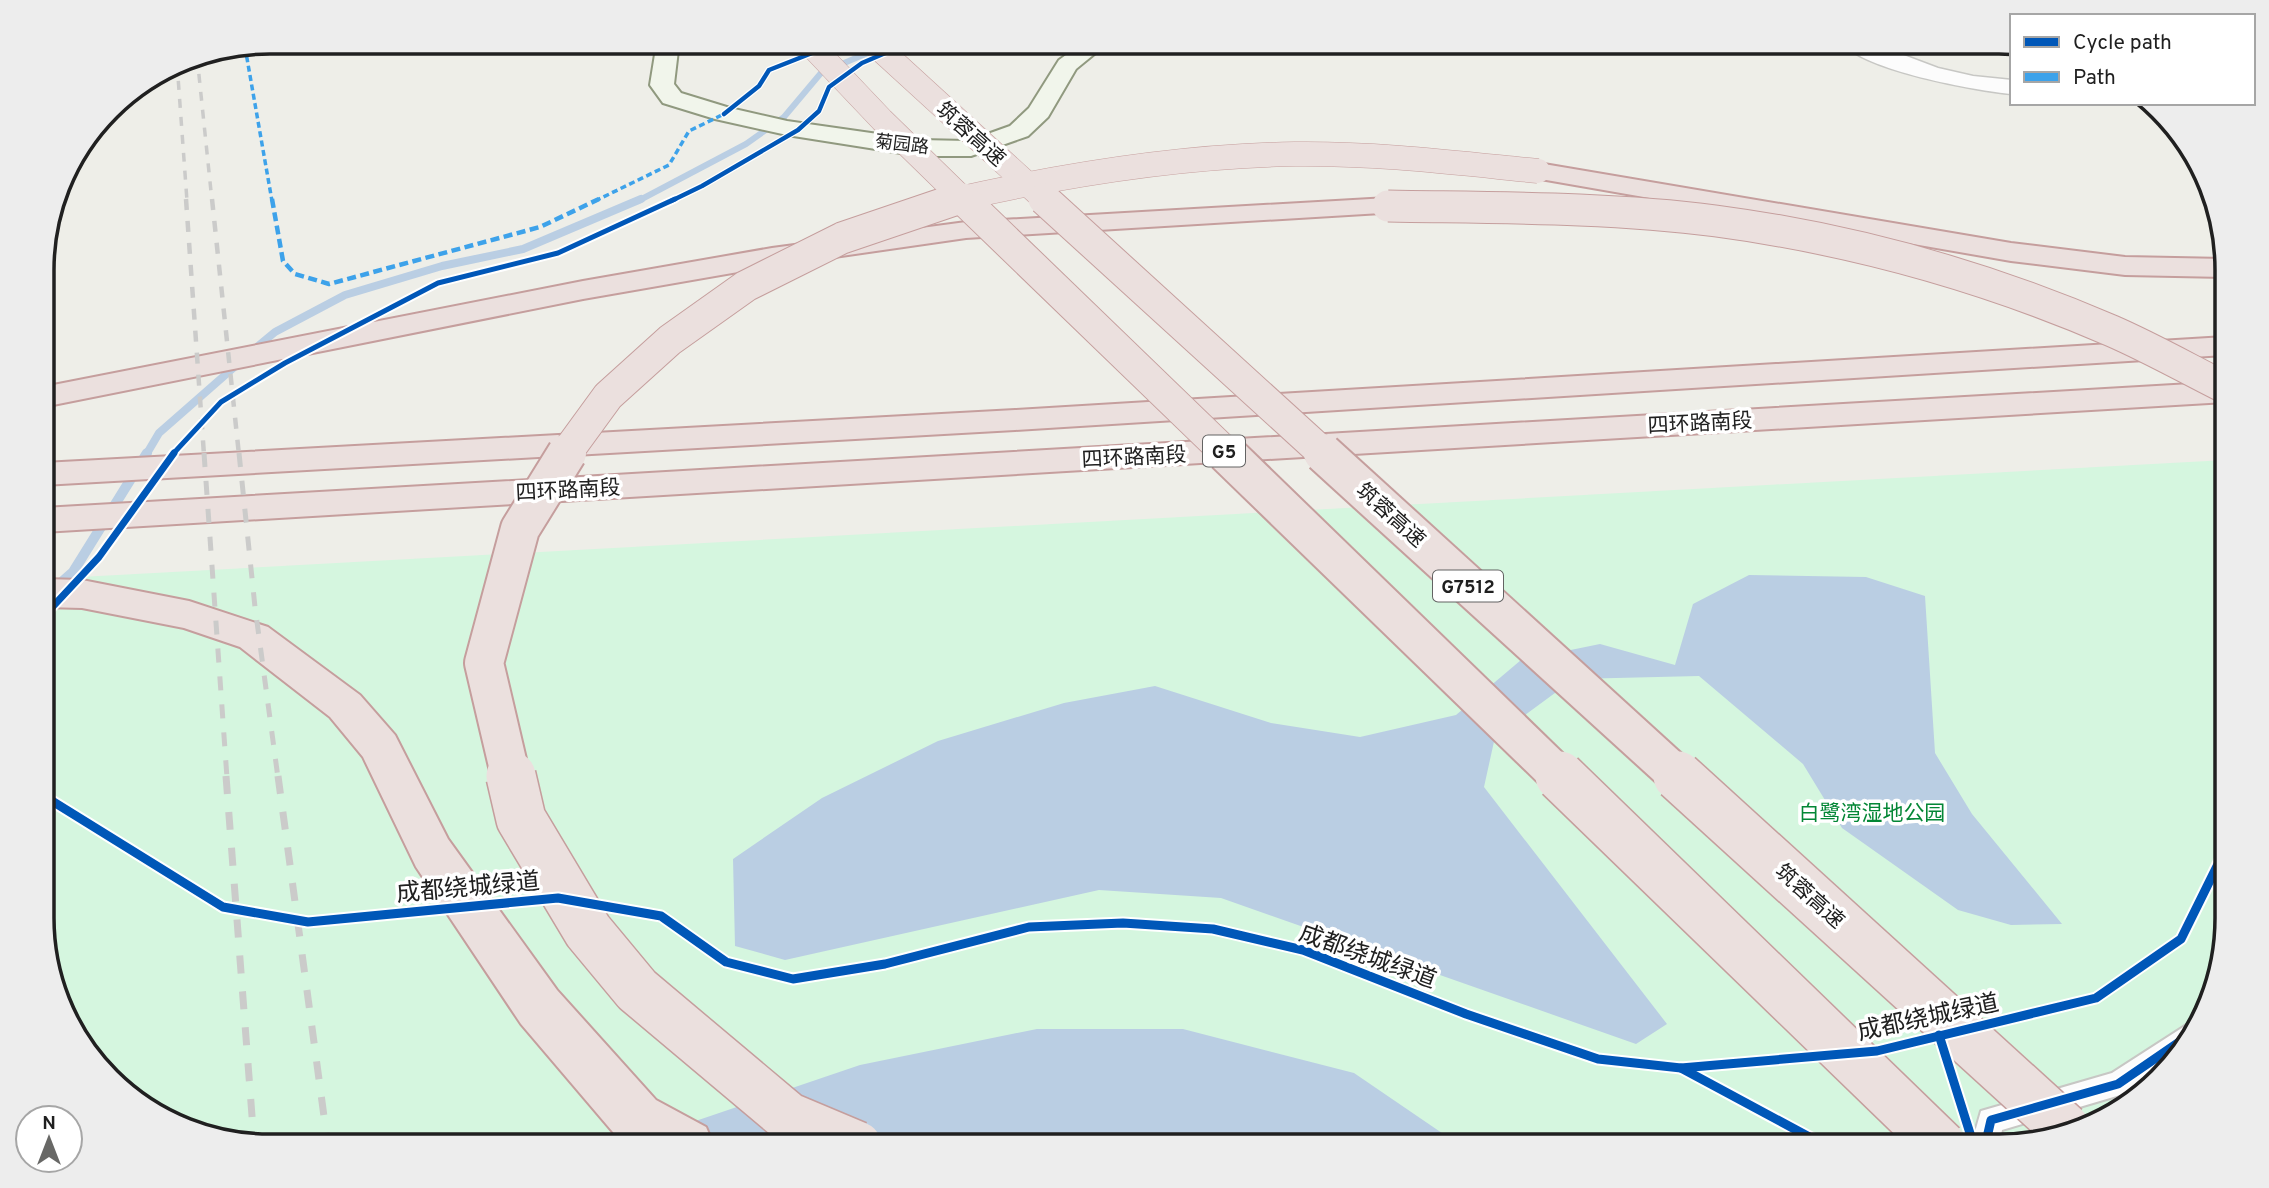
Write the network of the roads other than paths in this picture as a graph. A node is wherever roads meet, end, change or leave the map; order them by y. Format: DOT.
graph roads {
  1 [pos="1876,54"];
  2 [pos="666,55"];
  3 [pos="820,55"];
  4 [pos="886,55"];
  5 [pos="1081,55"];
  6 [pos="2010,87"];
  7 [pos="2215,268"];
  8 [pos="2215,347"];
  9 [pos="2215,385"];
  10 [pos="2215,391"];
  11 [pos="55,395"];
  12 [pos="1182,410"];
  13 [pos="55,473"];
  14 [pos="55,519"];
  15 [pos="54,593"];
  16 [pos="2170,1048"];
  17 [pos="2062,1124"];
  18 [pos="1929,1133"];
  19 [pos="1987,1133"];
  20 [pos="664,1134"];
  21 [pos="829,1134"];
  1 -- 6 [label="street"];
  2 -- 5 [label="street, 菊园路"];
  3 -- 12 [label="highway, bridge"];
  4 -- 17 [label="highway, 筑蓉高速 / G7512, bridge"];
  7 -- 21 [label="highway, bridge"];
  8 -- 12 [label="highway, 四环路南段 / G5"];
  9 -- 11 [label="highway, bridge"];
  10 -- 14 [label="highway, 四环路南段 / G5"];
  12 -- 13 [label="highway, 四环路南段 / G5"];
  12 -- 18 [label="highway, bridge"];
  15 -- 20 [label="highway"];
  16 -- 19 [label="lane"];
}
